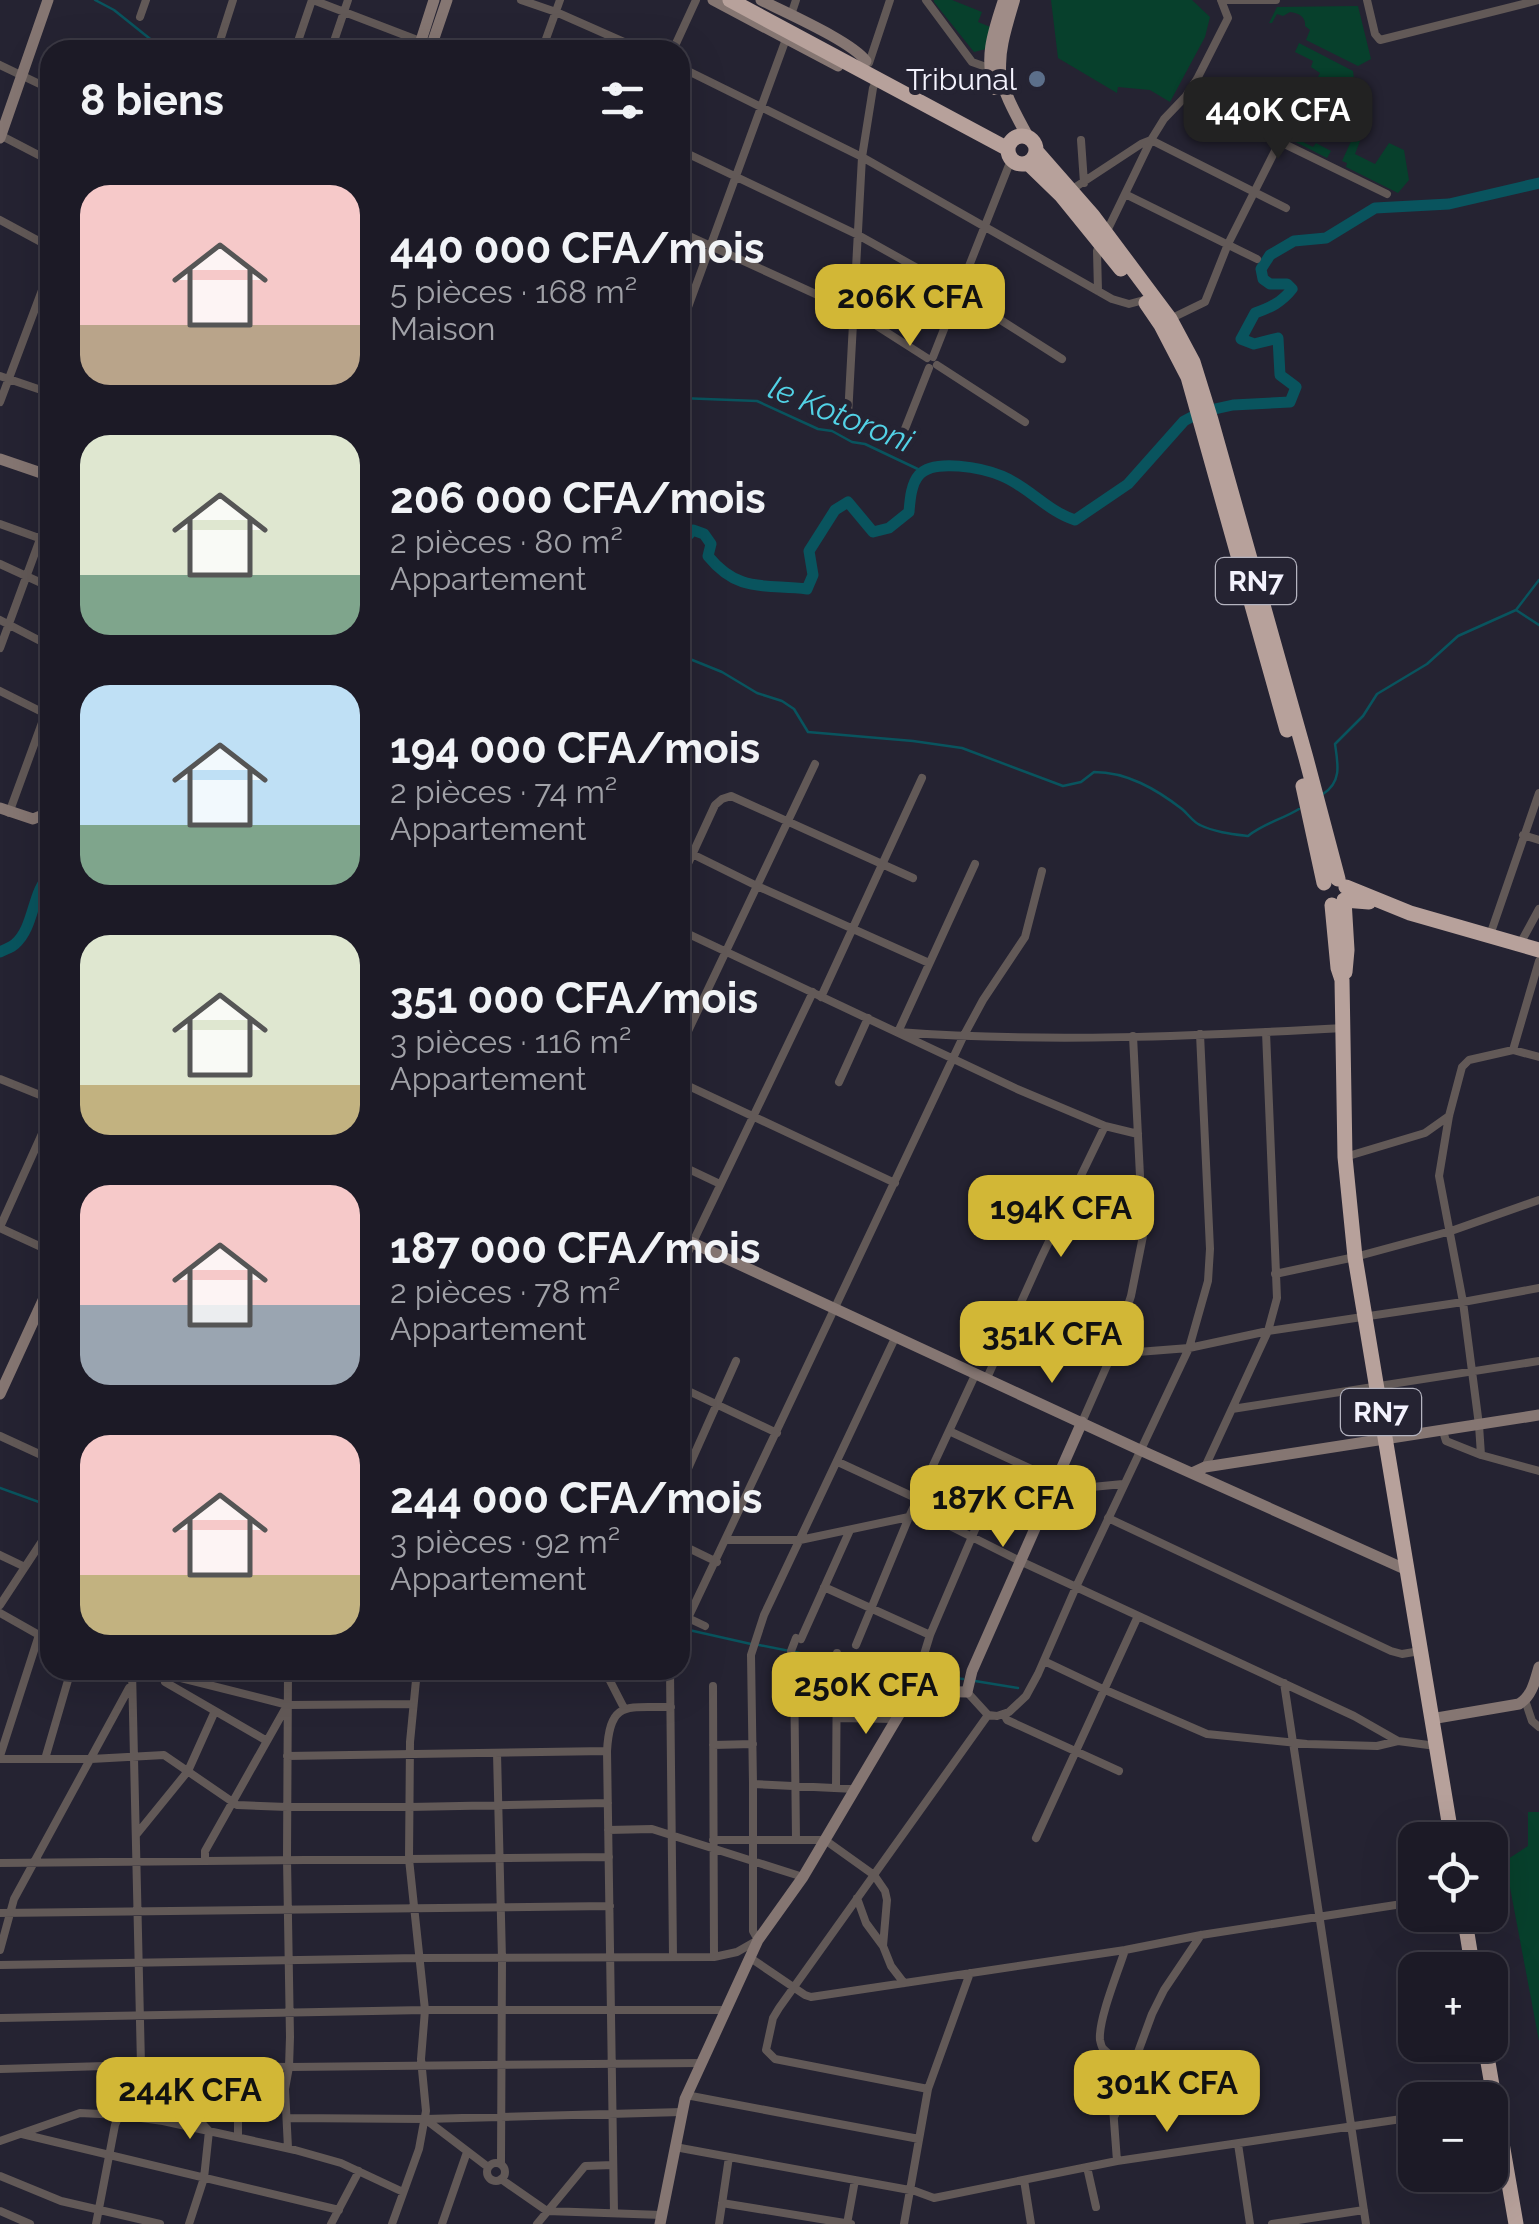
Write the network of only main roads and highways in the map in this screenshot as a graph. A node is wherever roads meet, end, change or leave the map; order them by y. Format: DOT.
graph roads {
  1 [pos="730,0"];
  2 [pos="749,0"];
  3 [pos="1004,0"];
  4 [pos="1014,0"];
  5 [pos="865,65"];
  6 [pos="1020,148"];
  7 [pos="1102,238"];
  8 [pos="1200,400"];
  9 [pos="1337,891"];
  10 [pos="1539,950"];
  11 [pos="1449,1822"];
  12 [pos="1508,2184"];
  13 [pos="1516,2224"];
  1 -- 5 [label="highway, RN7"];
  2 -- 5 [label="highway, RN7"];
  3 -- 6 [label="main road"];
  4 -- 6 [label="main road"];
  5 -- 6 [label="highway, RN7"];
  5 -- 6 [label="highway, RN7"];
  6 -- 7 [label="highway, RN7"];
  6 -- 7 [label="highway, RN7"];
  7 -- 8 [label="highway, RN7"];
  7 -- 8 [label="highway, RN7"];
  8 -- 9 [label="highway, RN7"];
  9 -- 10 [label="highway"];
  9 -- 11 [label="highway, RN7"];
  12 -- 13 [label="highway"];
}
